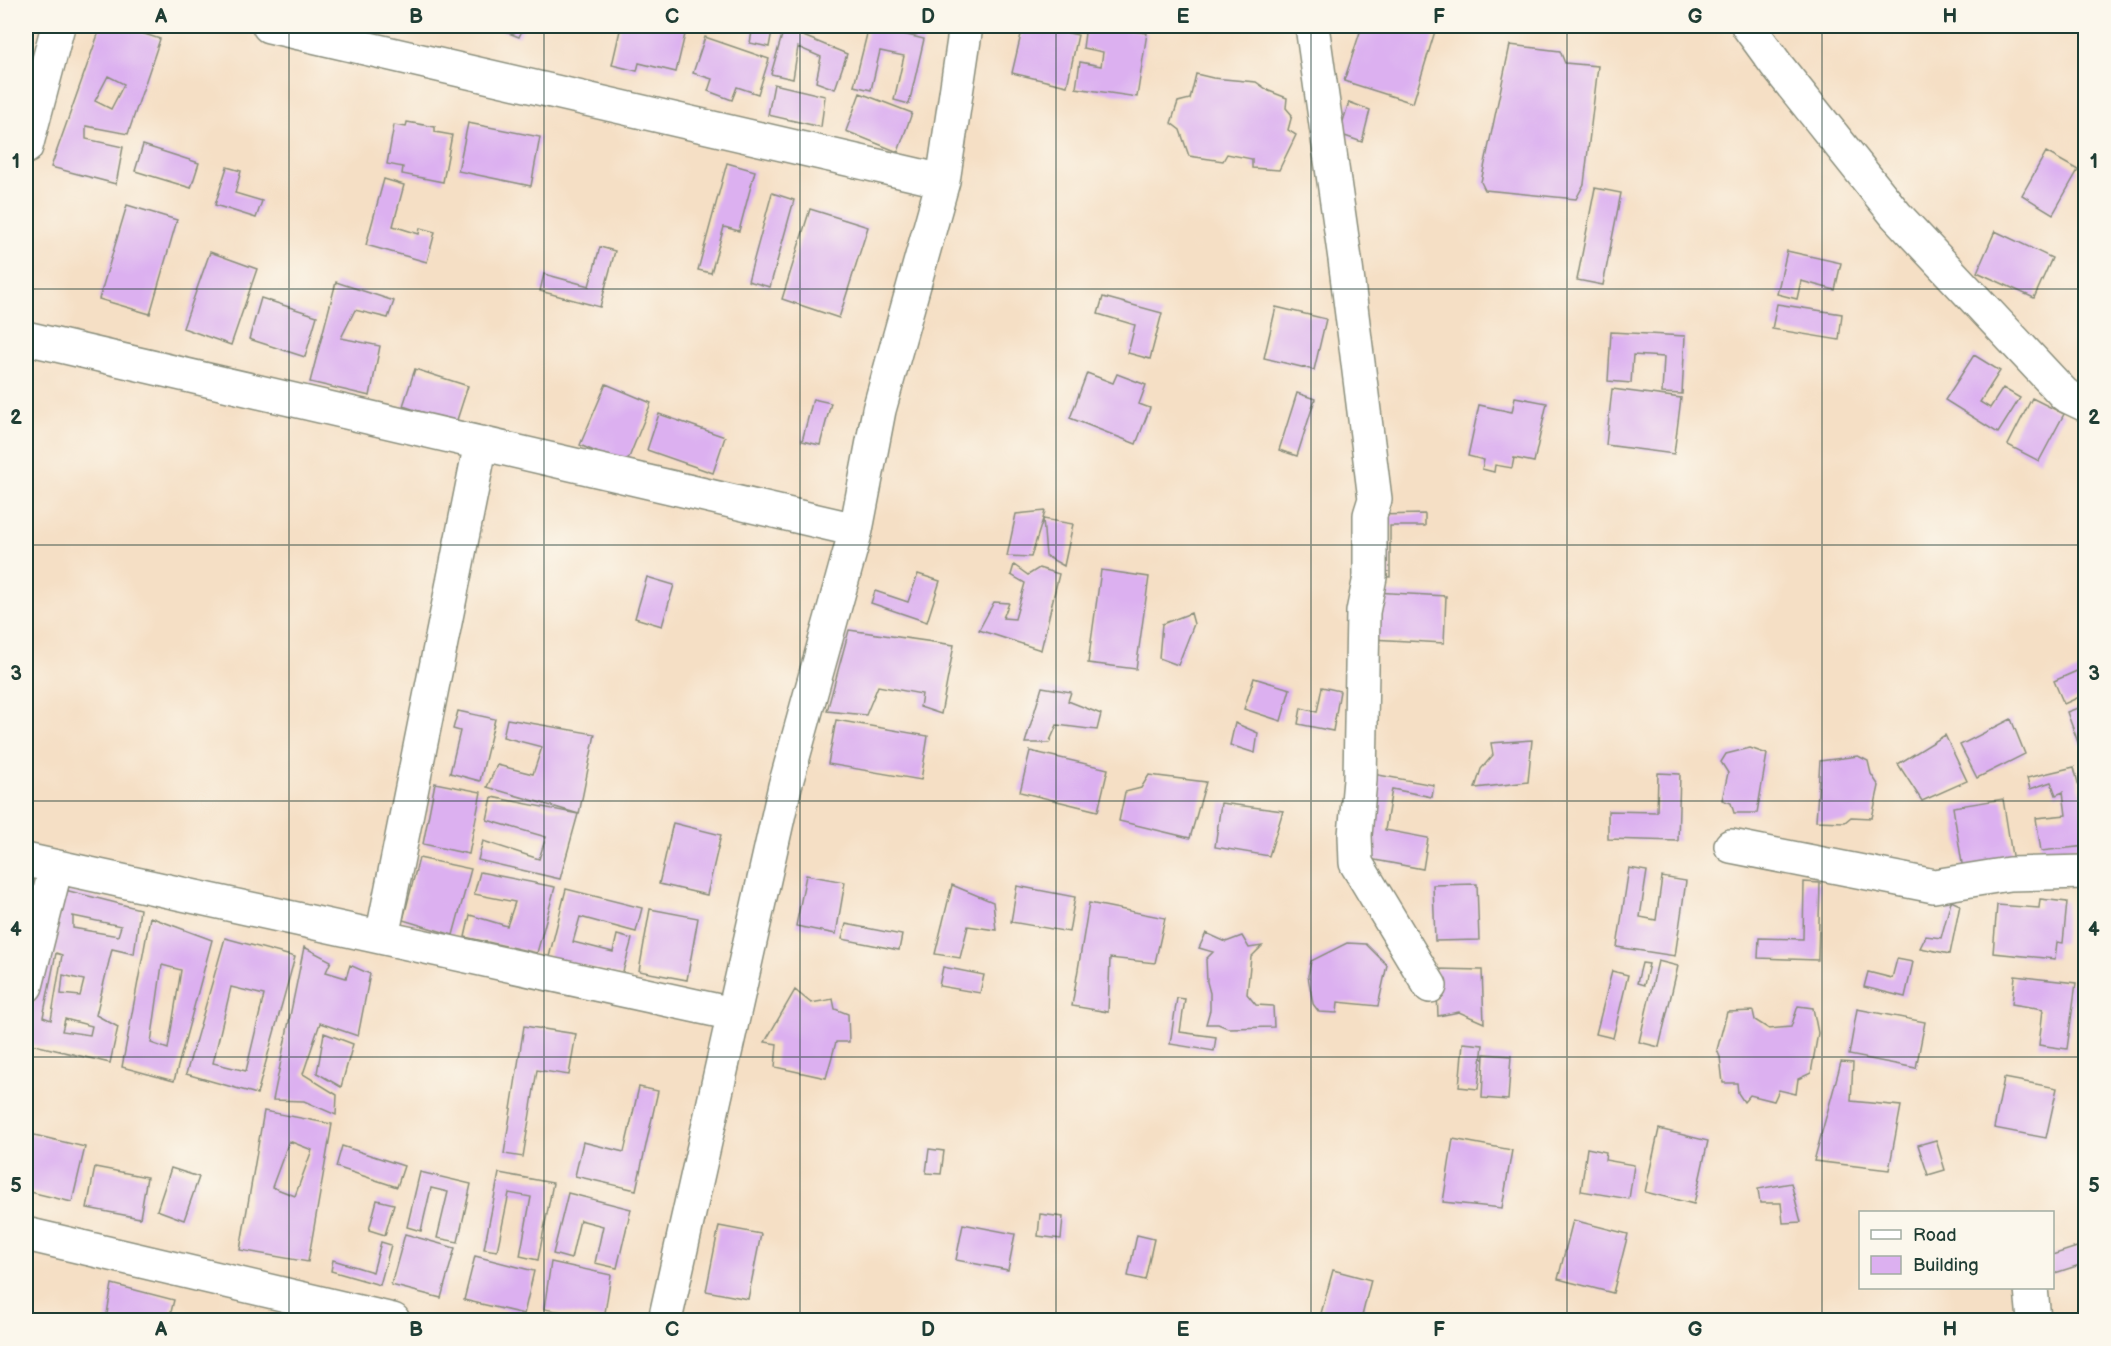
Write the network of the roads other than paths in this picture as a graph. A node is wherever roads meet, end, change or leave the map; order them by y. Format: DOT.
graph roads {
  1 [pos="58,26"];
  2 [pos="269,26"];
  3 [pos="966,26"];
  4 [pos="1312,26"];
  5 [pos="1748,26"];
  6 [pos="26,147"];
  7 [pos="943,181"];
  8 [pos="26,338"];
  9 [pos="2085,405"];
  10 [pos="481,443"];
  11 [pos="856,530"];
  12 [pos="1731,846"];
  13 [pos="41,863"];
  14 [pos="2085,872"];
  15 [pos="382,937"];
  16 [pos="26,986"];
  17 [pos="1430,986"];
  18 [pos="734,1014"];
  19 [pos="26,1234"];
  20 [pos="2031,1289"];
  21 [pos="393,1320"];
  22 [pos="665,1320"];
  23 [pos="2034,1320"];
  1 -- 6 [label="street"];
  2 -- 7 [label="street"];
  3 -- 7 [label="street"];
  4 -- 17 [label="street"];
  5 -- 9 [label="street"];
  7 -- 11 [label="street"];
  8 -- 10 [label="street"];
  10 -- 11 [label="street"];
  10 -- 15 [label="street"];
  11 -- 18 [label="street"];
  12 -- 14 [label="street"];
  13 -- 15 [label="street"];
  13 -- 16 [label="street"];
  15 -- 18 [label="street"];
  18 -- 22 [label="street"];
  19 -- 21 [label="street"];
  20 -- 23 [label="street"];
}
